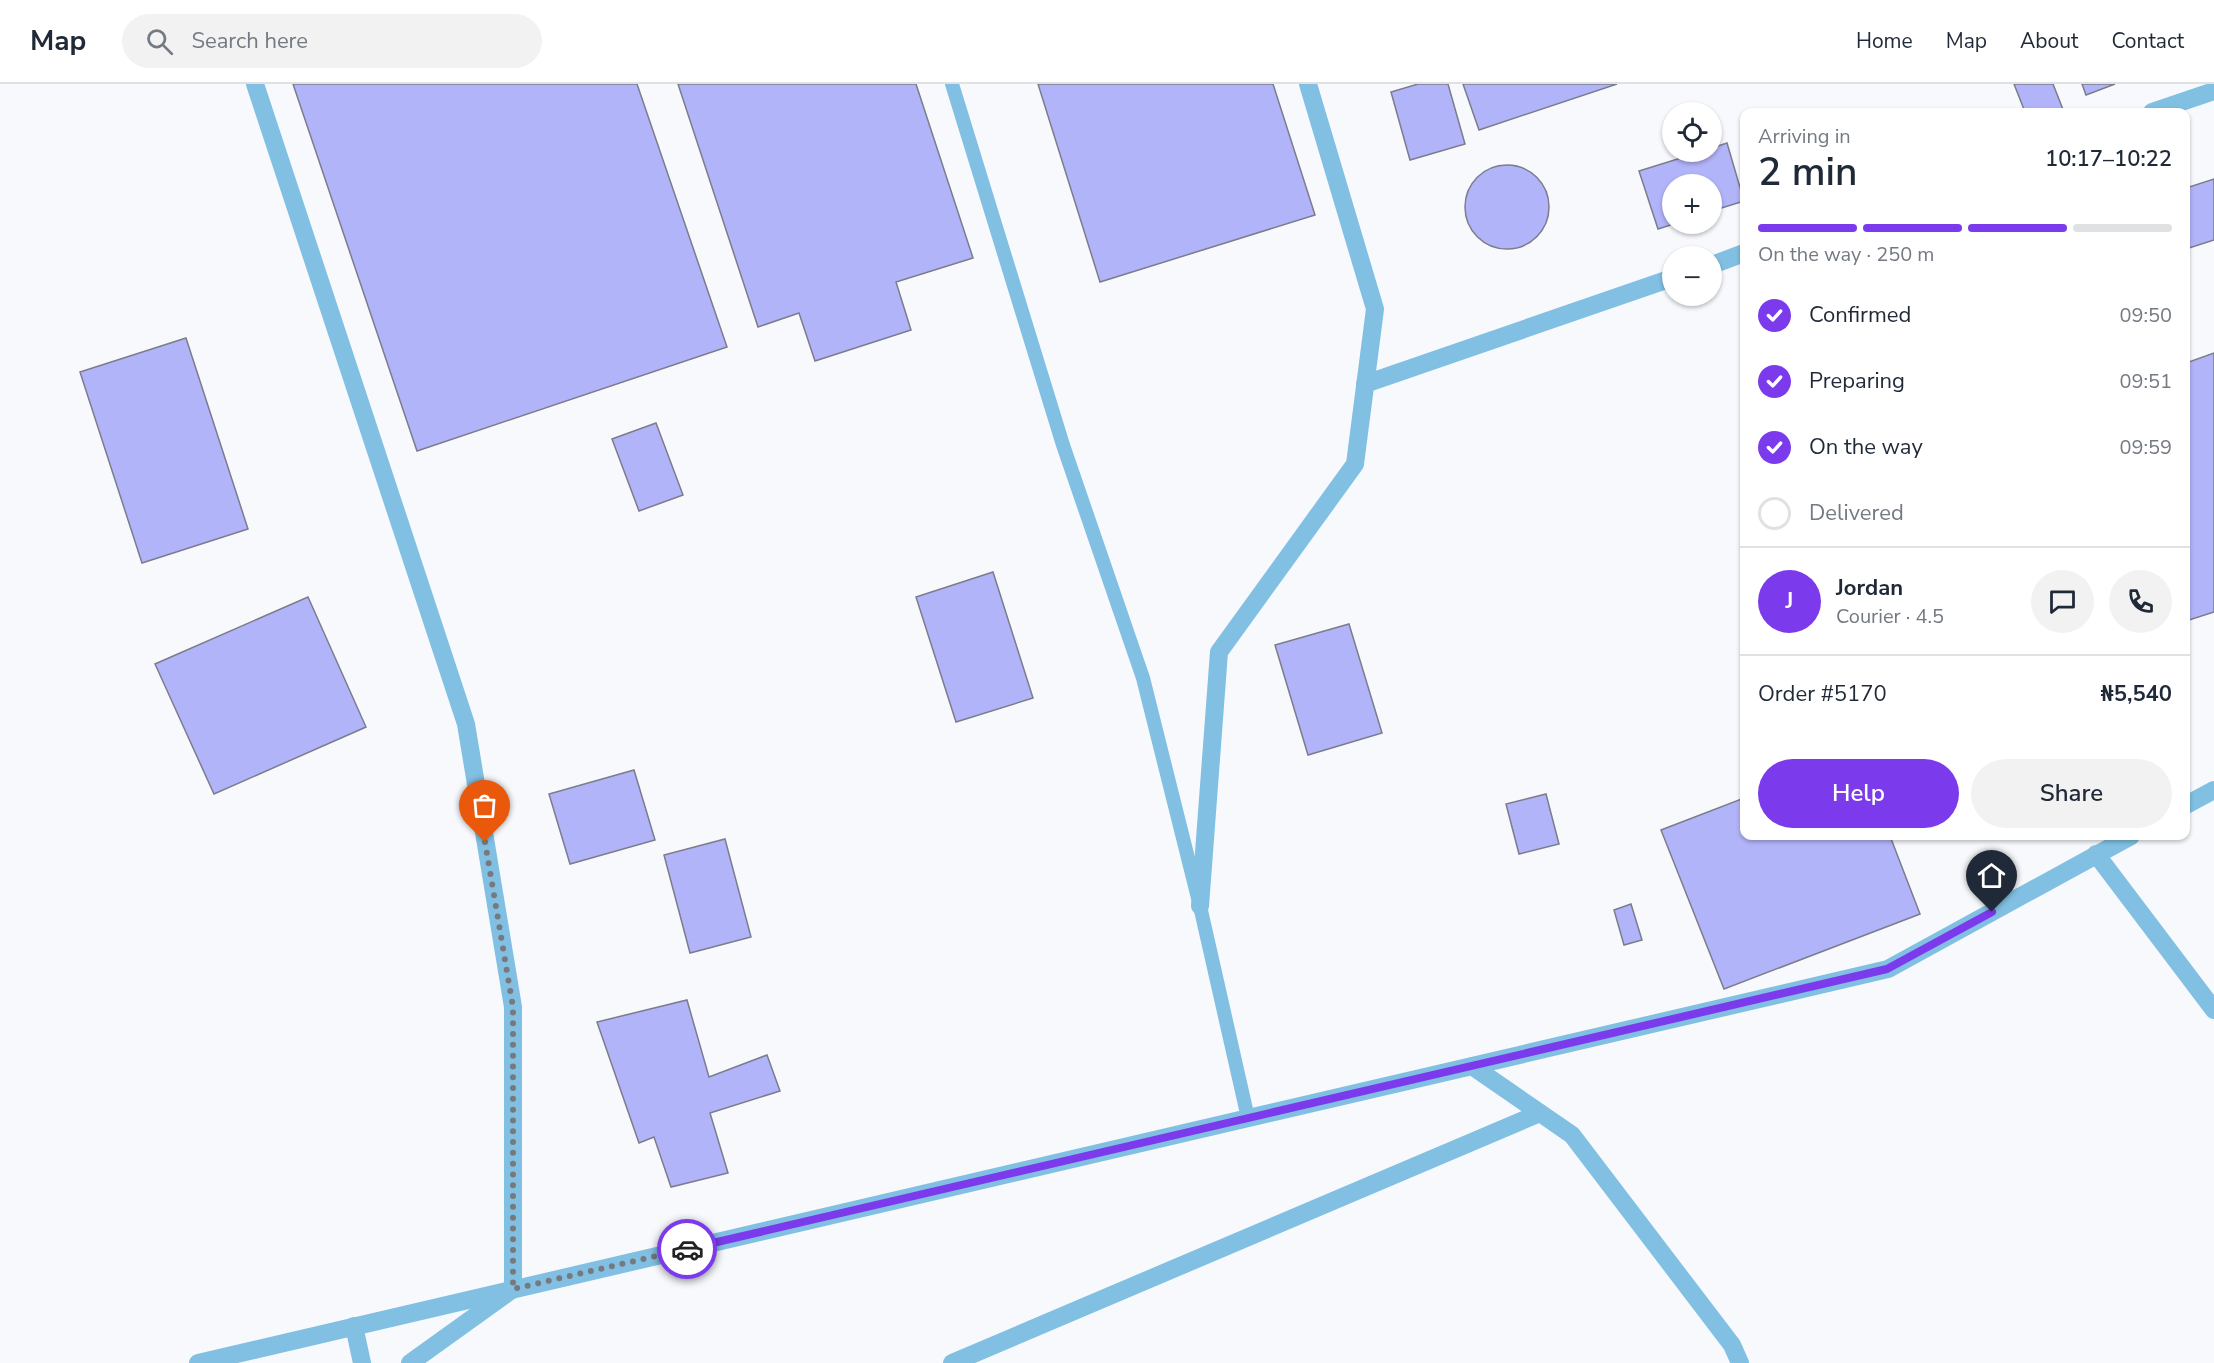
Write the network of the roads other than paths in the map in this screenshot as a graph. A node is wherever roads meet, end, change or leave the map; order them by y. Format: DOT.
graph roads {
  1 [pos="255,84"];
  2 [pos="952,84"];
  3 [pos="1308,84"];
  4 [pos="2214,91"];
  5 [pos="2164,108"];
  6 [pos="1740,254"];
  7 [pos="1722,261"];
  8 [pos="1662,281"];
  9 [pos="1365,384"];
  10 [pos="2214,790"];
  11 [pos="2190,803"];
  12 [pos="2123,840"];
  13 [pos="2096,854"];
  14 [pos="1200,906"];
  15 [pos="2214,1010"];
  16 [pos="1472,1066"];
  17 [pos="1540,1113"];
  18 [pos="1248,1118"];
  19 [pos="513,1289"];
  20 [pos="354,1326"];
  21 [pos="198,1363"];
  22 [pos="362,1363"];
  23 [pos="410,1363"];
  24 [pos="952,1363"];
  25 [pos="1740,1363"];
  1 -- 19 [label="street"];
  2 -- 14 [label="lane"];
  3 -- 9 [label="street"];
  4 -- 5 [label="street"];
  6 -- 7 [label="street"];
  8 -- 9 [label="street"];
  9 -- 14 [label="street"];
  10 -- 11 [label="street"];
  12 -- 13 [label="street"];
  13 -- 15 [label="street"];
  13 -- 16 [label="street"];
  14 -- 18 [label="lane"];
  16 -- 17 [label="street"];
  16 -- 18 [label="street"];
  17 -- 24 [label="street"];
  17 -- 25 [label="street"];
  18 -- 19 [label="street"];
  19 -- 20 [label="street"];
  19 -- 23 [label="street"];
  20 -- 21 [label="street"];
  20 -- 22 [label="street"];
}
